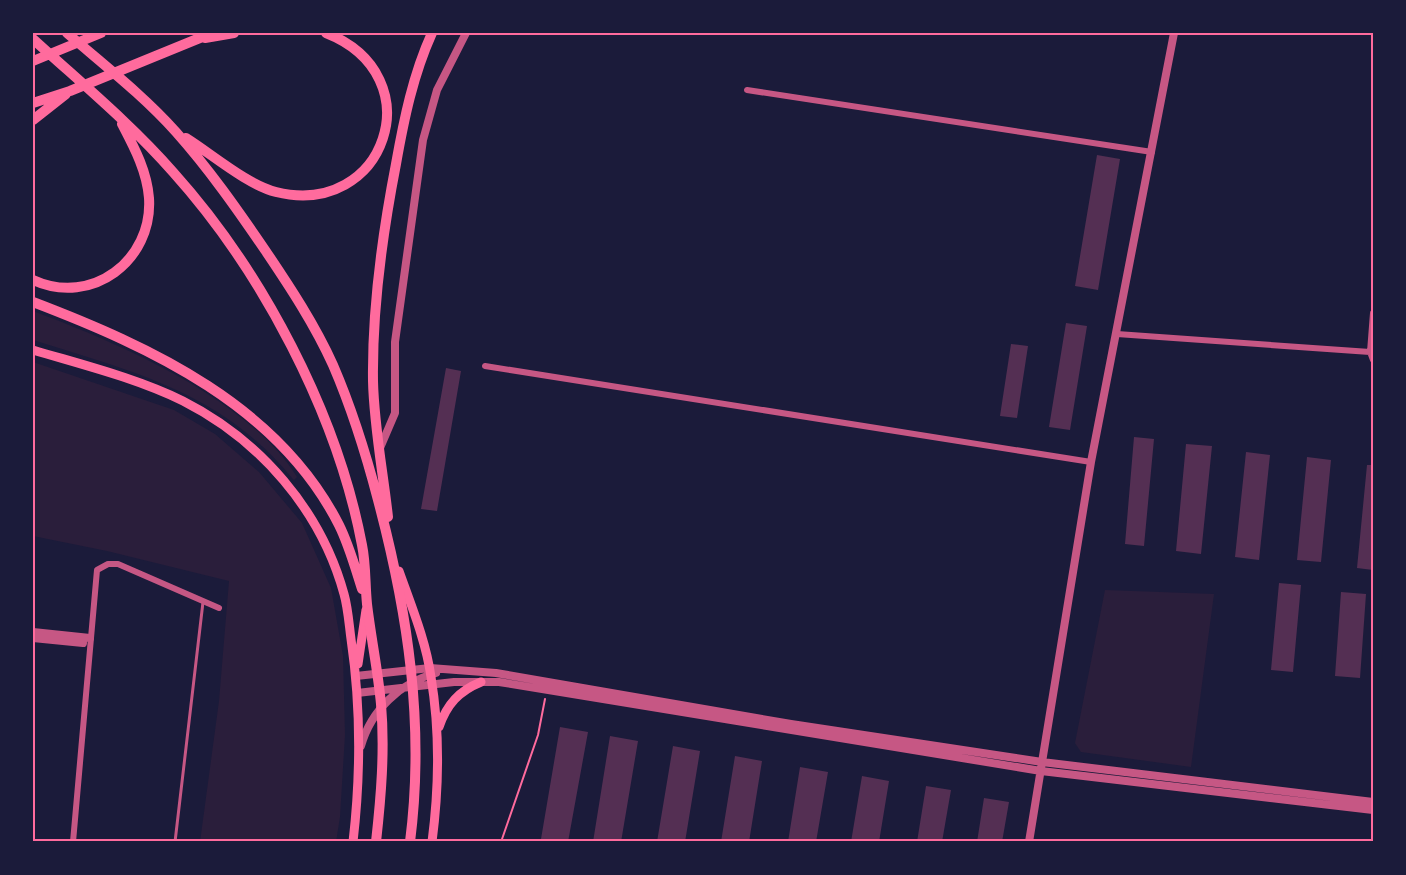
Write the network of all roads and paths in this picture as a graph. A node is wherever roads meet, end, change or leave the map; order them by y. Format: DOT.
graph roads {
  1 [pos="67,33"];
  2 [pos="85,33"];
  3 [pos="101,33"];
  4 [pos="212,33"];
  5 [pos="234,33"];
  6 [pos="326,33"];
  7 [pos="432,33"];
  8 [pos="466,33"];
  9 [pos="1174,33"];
  10 [pos="33,39"];
  11 [pos="199,39"];
  12 [pos="62,49"];
  13 [pos="33,61"];
  14 [pos="747,90"];
  15 [pos="70,91"];
  16 [pos="33,103"];
  17 [pos="120,118"];
  18 [pos="33,120"];
  19 [pos="175,131"];
  20 [pos="1152,152"];
  21 [pos="33,280"];
  22 [pos="33,302"];
  23 [pos="1373,313"];
  24 [pos="1117,333"];
  25 [pos="33,350"];
  26 [pos="1370,352"];
  27 [pos="1373,360"];
  28 [pos="485,366"];
  29 [pos="380,448"];
  30 [pos="1091,462"];
  31 [pos="393,556"];
  32 [pos="203,601"];
  33 [pos="367,602"];
  34 [pos="219,608"];
  35 [pos="33,632"];
  36 [pos="33,638"];
  37 [pos="90,641"];
  38 [pos="412,669"];
  39 [pos="377,673"];
  40 [pos="356,676"];
  41 [pos="431,676"];
  42 [pos="481,682"];
  43 [pos="410,685"];
  44 [pos="547,690"];
  45 [pos="380,691"];
  46 [pos="357,693"];
  47 [pos="381,707"];
  48 [pos="437,732"];
  49 [pos="359,750"];
  50 [pos="1041,767"];
  51 [pos="1373,801"];
  52 [pos="1373,810"];
  53 [pos="73,842"];
  54 [pos="175,842"];
  55 [pos="353,842"];
  56 [pos="376,842"];
  57 [pos="410,842"];
  58 [pos="432,842"];
  59 [pos="501,842"];
  60 [pos="1029,842"];
  1 -- 19 [label="highway"];
  2 -- 12 [label="highway"];
  3 -- 12 [label="highway"];
  4 -- 11 [label="highway"];
  5 -- 11 [label="highway"];
  6 -- 19 [label="highway"];
  7 -- 29 [label="highway"];
  8 -- 29 [label="street"];
  9 -- 20 [label="street"];
  10 -- 17 [label="highway"];
  11 -- 15 [label="highway"];
  12 -- 13 [label="highway"];
  14 -- 20 [label="street"];
  15 -- 16 [label="highway"];
  15 -- 18 [label="highway"];
  17 -- 21 [label="highway"];
  17 -- 33 [label="highway"];
  19 -- 31 [label="highway"];
  20 -- 24 [label="street"];
  22 -- 33 [label="highway"];
  23 -- 26 [label="street"];
  24 -- 26 [label="street"];
  24 -- 30 [label="street"];
  25 -- 40 [label="main road"];
  26 -- 27 [label="street"];
  28 -- 30 [label="street"];
  29 -- 31 [label="highway"];
  30 -- 50 [label="street"];
  31 -- 38 [label="highway"];
  31 -- 41 [label="main road"];
  32 -- 34 [label="street"];
  32 -- 37 [label="street"];
  32 -- 54 [label="lane"];
  33 -- 39 [label="highway"];
  33 -- 40 [label="main road"];
  35 -- 37 [label="street"];
  36 -- 37 [label="street"];
  37 -- 53 [label="street"];
  38 -- 39 [label="street"];
  38 -- 41 [label="street"];
  38 -- 43 [label="highway"];
  39 -- 40 [label="street"];
  39 -- 45 [label="highway"];
  40 -- 46 [label="main road"];
  41 -- 42 [label="street"];
  41 -- 43 [label="street"];
  41 -- 48 [label="main road"];
  41 -- 50 [label="street"];
  42 -- 44 [label="street"];
  42 -- 48 [label="main road"];
  43 -- 45 [label="street"];
  43 -- 47 [label="street"];
  43 -- 57 [label="highway"];
  44 -- 50 [label="street"];
  44 -- 59 [label="path"];
  45 -- 46 [label="street"];
  45 -- 47 [label="highway"];
  46 -- 49 [label="main road"];
  47 -- 49 [label="street"];
  47 -- 56 [label="highway"];
  48 -- 58 [label="main road"];
  49 -- 55 [label="main road"];
  50 -- 51 [label="street"];
  50 -- 52 [label="street"];
  50 -- 60 [label="street"];
}
